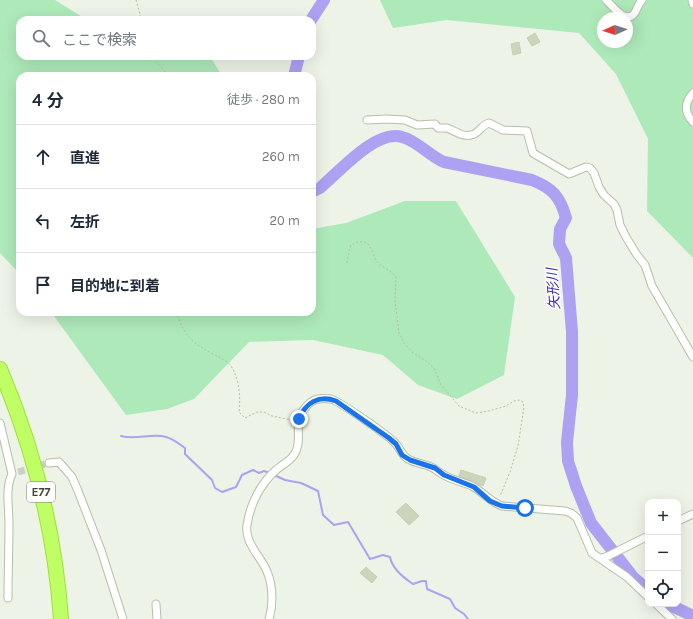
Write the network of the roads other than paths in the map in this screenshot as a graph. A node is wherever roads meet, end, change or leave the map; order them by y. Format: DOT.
graph roads {
  1 [pos="606,0"];
  2 [pos="642,0"];
  3 [pos="692,0"];
  4 [pos="693,4"];
  5 [pos="693,93"];
  6 [pos="367,120"];
  7 [pos="693,122"];
  8 [pos="693,357"];
  9 [pos="0,369"];
  10 [pos="0,385"];
  11 [pos="0,423"];
  12 [pos="49,463"];
  13 [pos="693,514"];
  14 [pos="681,520"];
  15 [pos="645,537"];
  16 [pos="603,558"];
  17 [pos="645,594"];
  18 [pos="8,598"];
  19 [pos="156,604"];
  20 [pos="659,607"];
  21 [pos="55,619"];
  22 [pos="61,619"];
  23 [pos="123,619"];
  24 [pos="157,619"];
  25 [pos="269,619"];
  26 [pos="672,619"];
  1 -- 2 [label="street"];
  3 -- 4 [label="street"];
  5 -- 7 [label="street"];
  6 -- 8 [label="street"];
  9 -- 22 [label="highway, E77"];
  10 -- 21 [label="highway, E77"];
  11 -- 18 [label="street"];
  12 -- 23 [label="street"];
  13 -- 14 [label="street"];
  15 -- 16 [label="street"];
  16 -- 17 [label="street"];
  16 -- 25 [label="street"];
  19 -- 24 [label="street"];
  20 -- 26 [label="street"];
}
